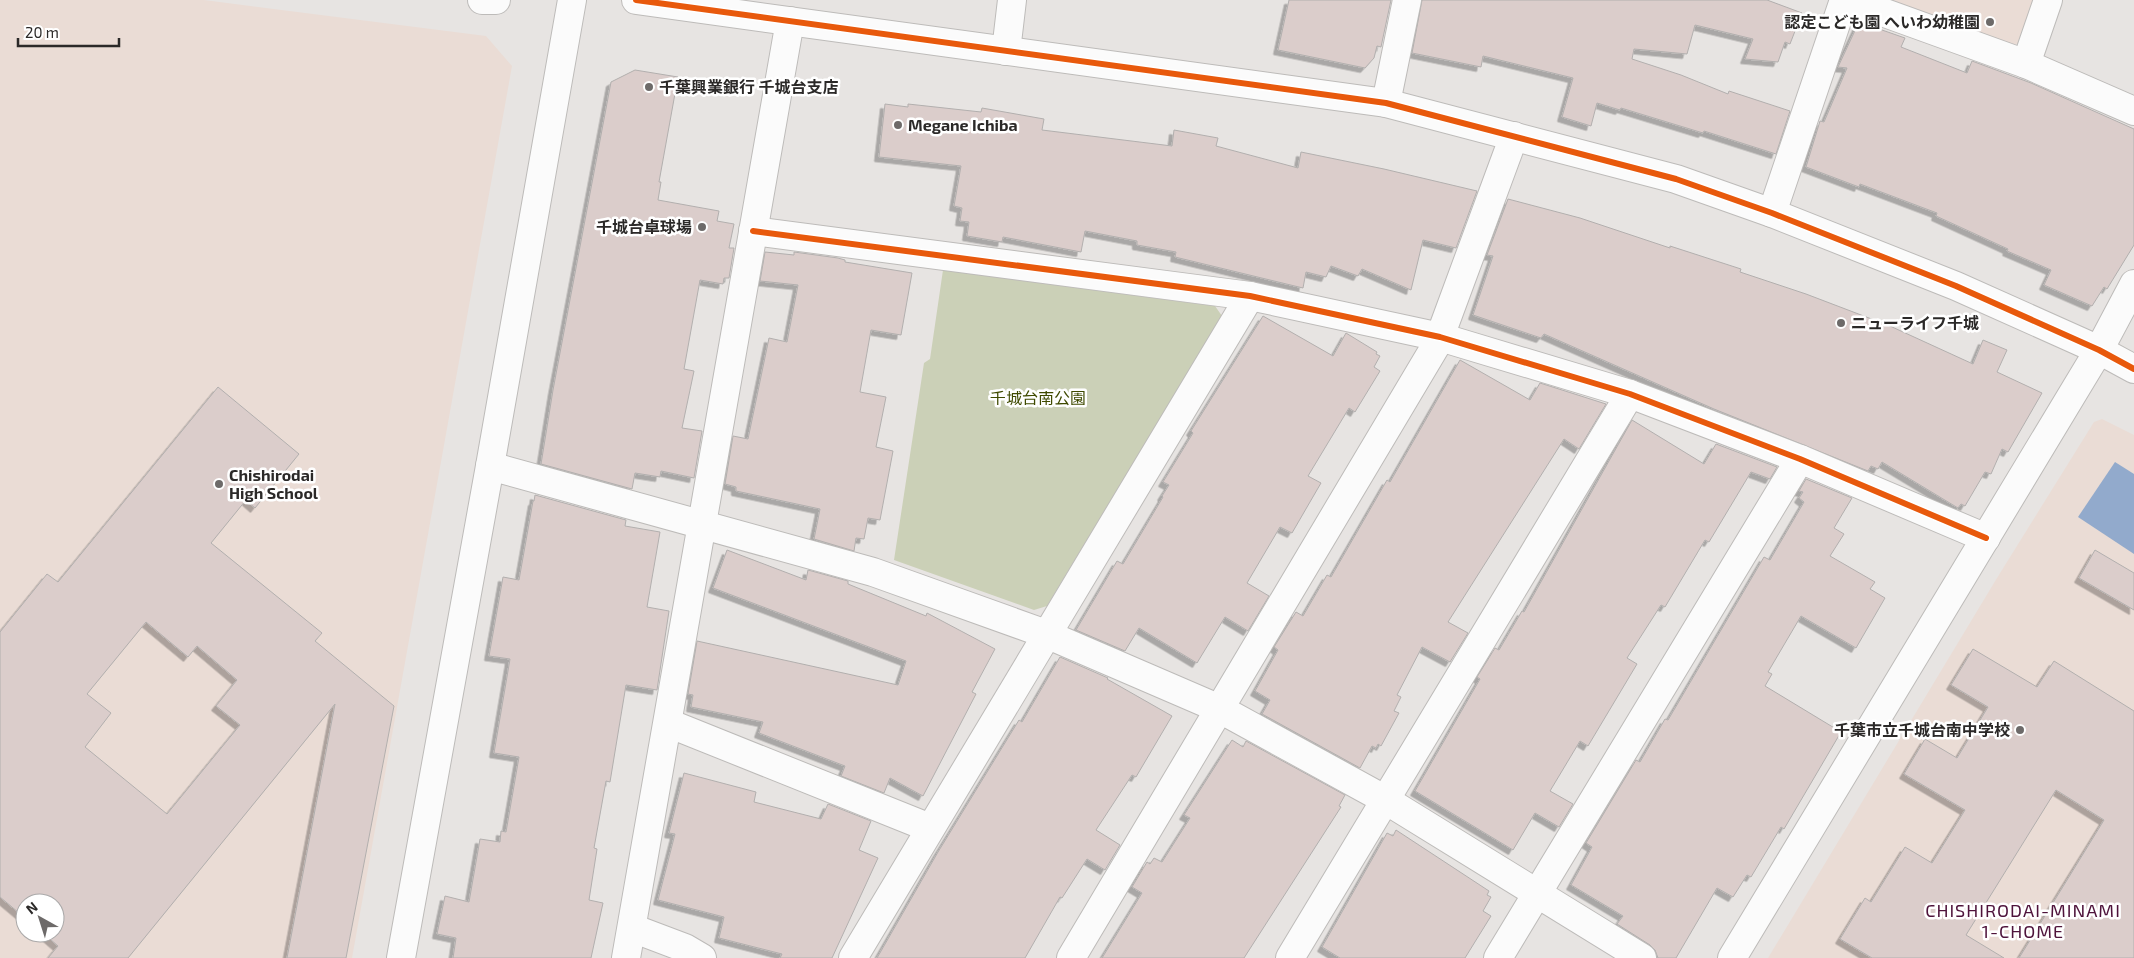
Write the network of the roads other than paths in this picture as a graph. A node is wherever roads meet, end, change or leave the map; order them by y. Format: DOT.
graph roads {
  1 [pos="482,0"];
  2 [pos="496,0"];
  3 [pos="572,0"];
  4 [pos="636,0"];
  5 [pos="1012,0"];
  6 [pos="1407,0"];
  7 [pos="1844,0"];
  8 [pos="1850,0"];
  9 [pos="2048,0"];
  10 [pos="790,21"];
  11 [pos="1006,51"];
  12 [pos="2026,64"];
  13 [pos="1386,103"];
  14 [pos="2134,111"];
  15 [pos="1514,136"];
  16 [pos="1772,213"];
  17 [pos="753,231"];
  18 [pos="2134,284"];
  19 [pos="1250,296"];
  20 [pos="1440,337"];
  21 [pos="2099,350"];
  22 [pos="2134,369"];
  23 [pos="1630,394"];
  24 [pos="1800,459"];
  25 [pos="490,466"];
  26 [pos="702,525"];
  27 [pos="1986,538"];
  28 [pos="1046,634"];
  29 [pos="1220,709"];
  30 [pos="668,723"];
  31 [pos="1384,799"];
  32 [pos="930,828"];
  33 [pos="1538,893"];
  34 [pos="632,928"];
  35 [pos="401,958"];
  36 [pos="626,958"];
  37 [pos="702,958"];
  38 [pos="853,958"];
  39 [pos="1071,958"];
  40 [pos="1290,958"];
  41 [pos="1498,958"];
  42 [pos="1642,958"];
  43 [pos="1732,958"];
  1 -- 2 [label="street"];
  3 -- 25 [label="street"];
  4 -- 10 [label="street"];
  5 -- 11 [label="street"];
  6 -- 13 [label="street"];
  7 -- 16 [label="street"];
  8 -- 12 [label="street"];
  9 -- 12 [label="street"];
  10 -- 11 [label="street"];
  10 -- 17 [label="street"];
  11 -- 13 [label="street"];
  12 -- 14 [label="street"];
  13 -- 15 [label="street"];
  15 -- 16 [label="street"];
  15 -- 20 [label="street"];
  16 -- 21 [label="street"];
  17 -- 19 [label="street"];
  17 -- 26 [label="street"];
  18 -- 21 [label="street"];
  19 -- 20 [label="street"];
  19 -- 28 [label="street"];
  20 -- 23 [label="street"];
  20 -- 29 [label="street"];
  21 -- 22 [label="street"];
  21 -- 27 [label="street"];
  23 -- 24 [label="street"];
  23 -- 31 [label="street"];
  24 -- 27 [label="street"];
  24 -- 33 [label="street"];
  25 -- 26 [label="street"];
  25 -- 35 [label="street"];
  26 -- 28 [label="street"];
  26 -- 30 [label="street"];
  27 -- 43 [label="street"];
  28 -- 29 [label="street"];
  28 -- 32 [label="street"];
  29 -- 31 [label="street"];
  29 -- 39 [label="street"];
  30 -- 32 [label="street"];
  30 -- 34 [label="street"];
  31 -- 33 [label="street"];
  31 -- 40 [label="street"];
  32 -- 38 [label="street"];
  33 -- 41 [label="street"];
  33 -- 42 [label="street"];
  34 -- 36 [label="street"];
  34 -- 37 [label="street"];
}
